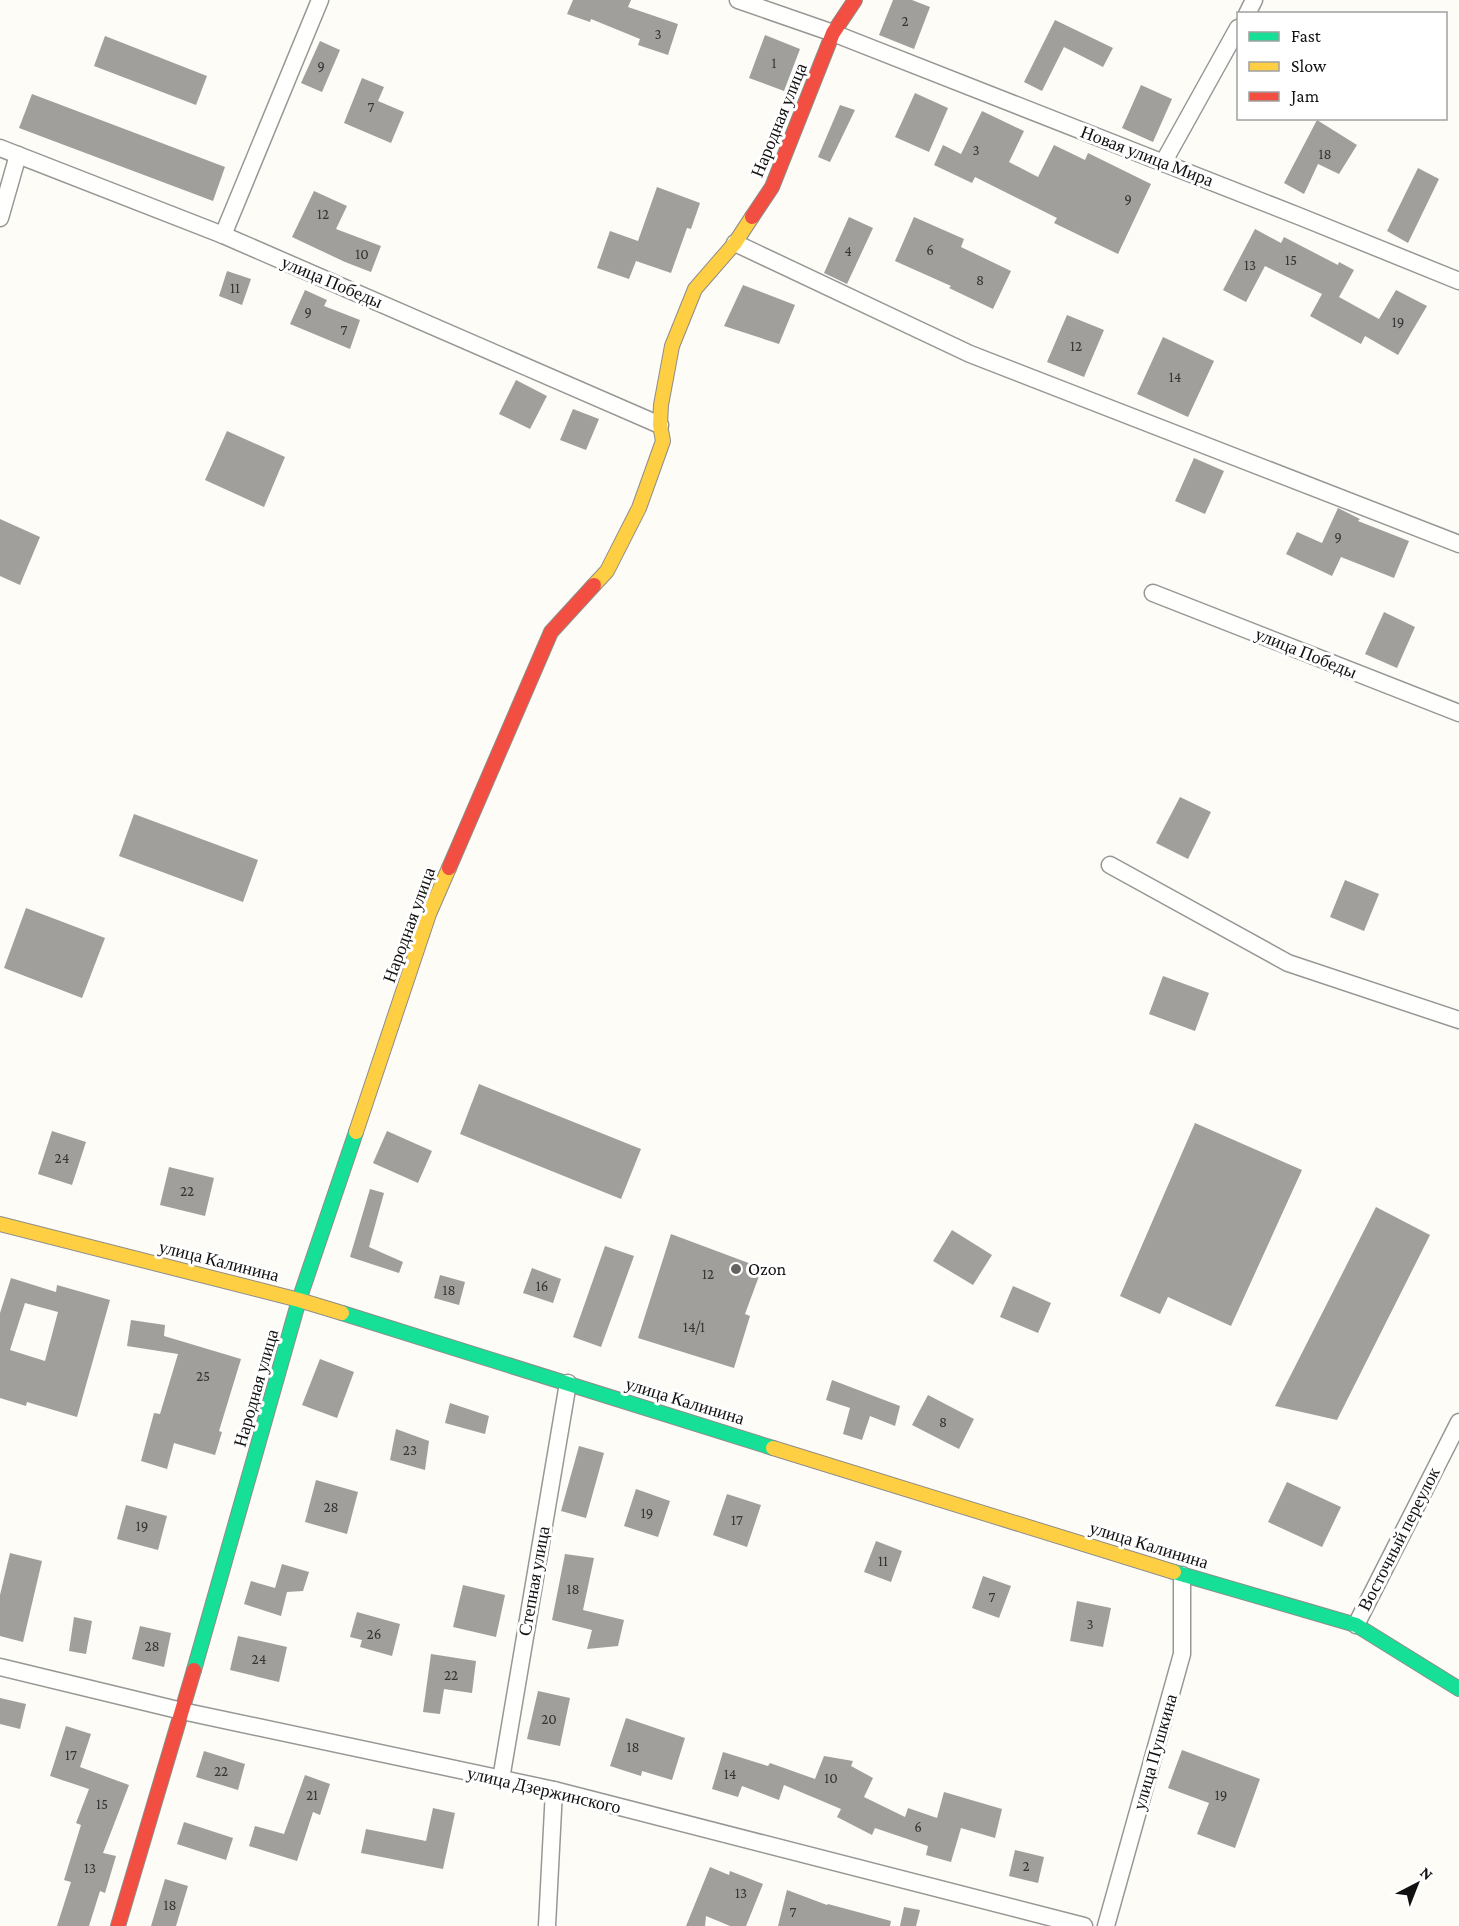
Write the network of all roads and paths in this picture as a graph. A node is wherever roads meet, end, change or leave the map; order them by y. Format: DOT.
graph roads {
  1 [pos="320,0"];
  2 [pos="738,0"];
  3 [pos="855,0"];
  4 [pos="1237,32"];
  5 [pos="833,33"];
  6 [pos="0,148"];
  7 [pos="18,155"];
  8 [pos="1163,163"];
  9 [pos="0,218"];
  10 [pos="223,235"];
  11 [pos="735,243"];
  12 [pos="1459,281"];
  13 [pos="660,424"];
  14 [pos="1459,544"];
  15 [pos="1153,593"];
  16 [pos="1459,713"];
  17 [pos="1110,865"];
  18 [pos="1459,1020"];
  19 [pos="0,1224"];
  20 [pos="299,1300"];
  21 [pos="568,1383"];
  22 [pos="1459,1422"];
  23 [pos="1182,1575"];
  24 [pos="1356,1625"];
  25 [pos="0,1667"];
  26 [pos="1459,1689"];
  27 [pos="182,1711"];
  28 [pos="501,1779"];
  29 [pos="554,1790"];
  30 [pos="118,1926"];
  31 [pos="547,1926"];
  32 [pos="1084,1926"];
  33 [pos="1106,1926"];
  1 -- 10 [label="street"];
  2 -- 5 [label="street, Новая улица Мира"];
  3 -- 5 [label="street, Народная улица"];
  4 -- 8 [label="street"];
  5 -- 8 [label="street, Новая улица Мира"];
  5 -- 11 [label="street, Народная улица"];
  6 -- 7 [label="street, улица Победы"];
  7 -- 9 [label="street"];
  7 -- 10 [label="street, улица Победы"];
  8 -- 12 [label="street, Новая улица Мира"];
  10 -- 13 [label="street, улица Победы"];
  11 -- 13 [label="street, Народная улица"];
  11 -- 14 [label="street"];
  13 -- 20 [label="street, Народная улица"];
  15 -- 16 [label="street, улица Победы"];
  17 -- 18 [label="street"];
  19 -- 20 [label="street, улица Калинина"];
  20 -- 21 [label="street, улица Калинина"];
  20 -- 27 [label="street, Народная улица"];
  21 -- 23 [label="street, улица Калинина"];
  21 -- 28 [label="street, Степная улица"];
  22 -- 24 [label="street, Восточный переулок"];
  23 -- 24 [label="street, улица Калинина"];
  23 -- 33 [label="street, улица Пушкина"];
  24 -- 26 [label="street, улица Калинина"];
  25 -- 27 [label="street, улица Дзержинского"];
  27 -- 28 [label="street, улица Дзержинского"];
  27 -- 30 [label="street, Народная улица"];
  28 -- 29 [label="street, улица Дзержинского"];
  29 -- 31 [label="street"];
  29 -- 32 [label="street, улица Дзержинского"];
}
